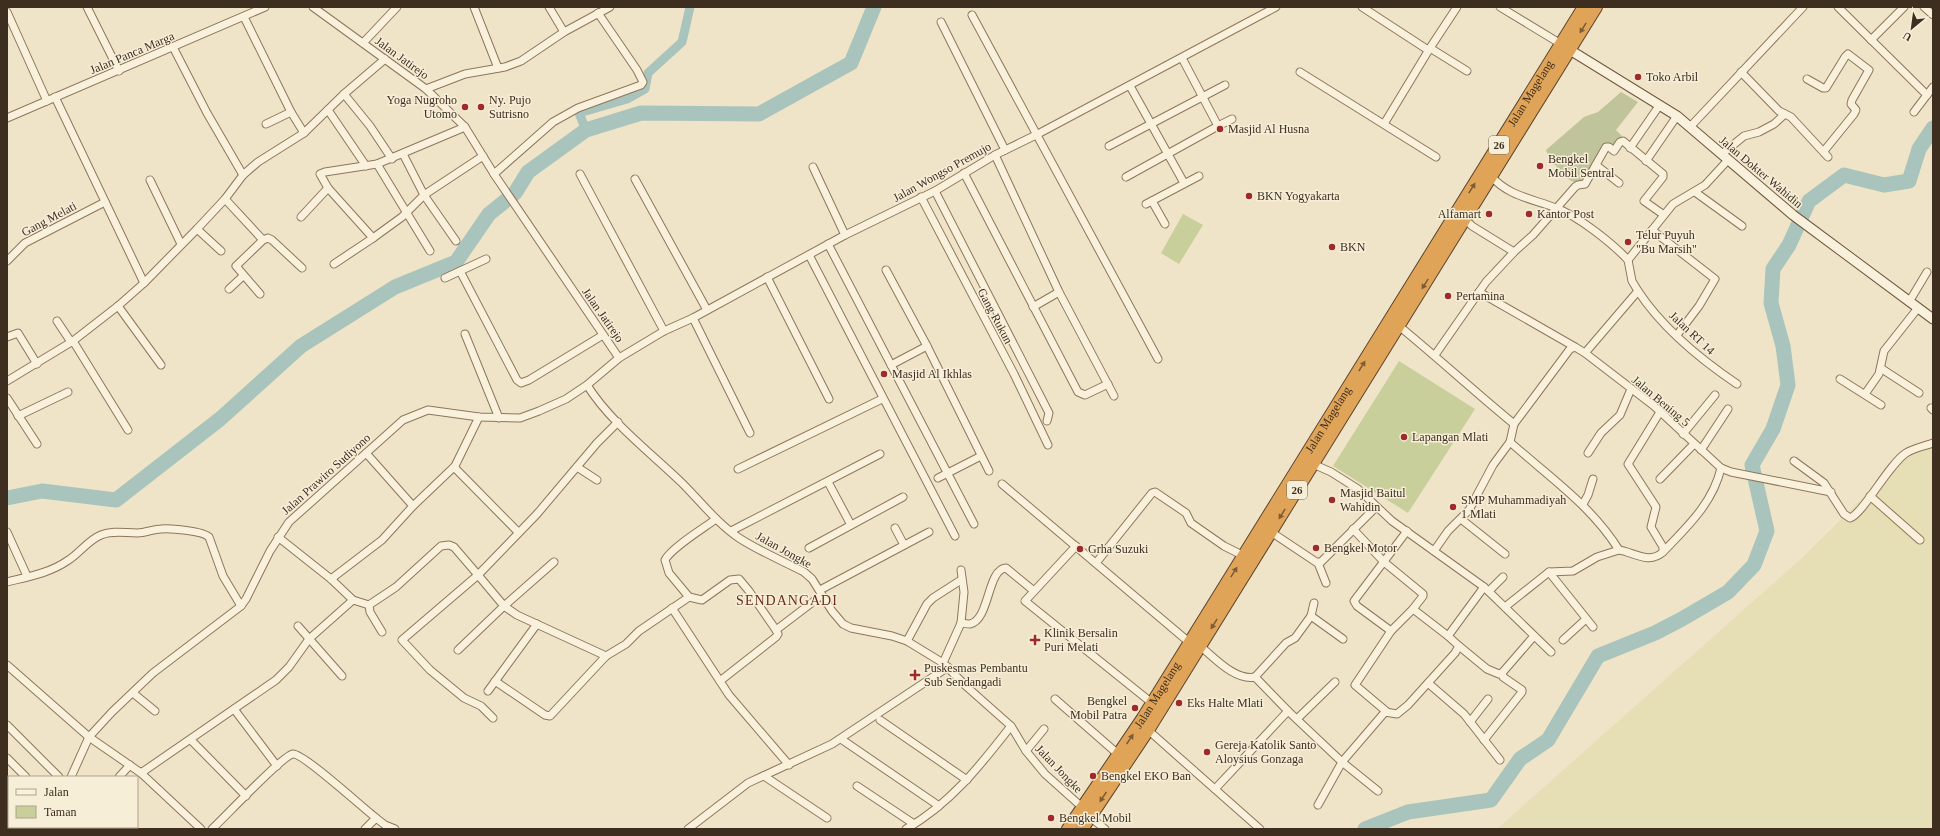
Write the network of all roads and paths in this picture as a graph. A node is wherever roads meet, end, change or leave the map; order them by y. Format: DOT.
graph roads {
  1 [pos="87,7"];
  2 [pos="265,7"];
  3 [pos="313,7"];
  4 [pos="397,7"];
  5 [pos="474,7"];
  6 [pos="549,7"];
  7 [pos="1276,7"];
  8 [pos="1362,7"];
  9 [pos="1457,7"];
  10 [pos="1500,7"];
  11 [pos="1584,7"];
  12 [pos="1596,7"];
  13 [pos="1803,7"];
  14 [pos="1838,7"];
  15 [pos="1904,7"];
  16 [pos="1924,7"];
  17 [pos="603,9"];
  18 [pos="7,12"];
  19 [pos="972,15"];
  20 [pos="1933,15"];
  21 [pos="244,17"];
  22 [pos="941,22"];
  23 [pos="564,32"];
  24 [pos="1871,40"];
  25 [pos="363,43"];
  26 [pos="173,47"];
  27 [pos="1566,47"];
  28 [pos="1429,49"];
  29 [pos="1182,58"];
  30 [pos="385,59"];
  31 [pos="498,68"];
  32 [pos="119,71"];
  33 [pos="1467,71"];
  34 [pos="1300,72"];
  35 [pos="1742,72"];
  36 [pos="1807,79"];
  37 [pos="1225,85"];
  38 [pos="1130,86"];
  39 [pos="1933,87"];
  40 [pos="426,89"];
  41 [pos="344,94"];
  42 [pos="1927,95"];
  43 [pos="55,97"];
  44 [pos="1202,97"];
  45 [pos="47,101"];
  46 [pos="1659,106"];
  47 [pos="328,110"];
  48 [pos="291,112"];
  49 [pos="1914,112"];
  50 [pos="1785,114"];
  51 [pos="1677,116"];
  52 [pos="7,118"];
  53 [pos="1232,119"];
  54 [pos="266,124"];
  55 [pos="1384,124"];
  56 [pos="1150,125"];
  57 [pos="1218,126"];
  58 [pos="465,127"];
  59 [pos="1690,127"];
  60 [pos="304,133"];
  61 [pos="1036,135"];
  62 [pos="1109,146"];
  63 [pos="1630,148"];
  64 [pos="1005,150"];
  65 [pos="1824,151"];
  66 [pos="403,154"];
  67 [pos="1167,154"];
  68 [pos="995,155"];
  69 [pos="483,156"];
  70 [pos="1436,157"];
  71 [pos="1725,157"];
  72 [pos="1828,157"];
  73 [pos="392,159"];
  74 [pos="1646,161"];
  75 [pos="377,164"];
  76 [pos="1596,165"];
  77 [pos="366,166"];
  78 [pos="813,167"];
  79 [pos="964,173"];
  80 [pos="494,174"];
  81 [pos="580,174"];
  82 [pos="243,175"];
  83 [pos="1199,176"];
  84 [pos="1491,176"];
  85 [pos="1126,177"];
  86 [pos="635,179"];
  87 [pos="150,180"];
  88 [pos="1184,183"];
  89 [pos="1619,184"];
  90 [pos="328,188"];
  91 [pos="935,190"];
  92 [pos="1695,192"];
  93 [pos="424,195"];
  94 [pos="921,198"];
  95 [pos="225,199"];
  96 [pos="105,202"];
  97 [pos="1557,208"];
  98 [pos="407,213"];
  99 [pos="301,216"];
  100 [pos="1664,216"];
  101 [pos="1465,218"];
  102 [pos="1166,224"];
  103 [pos="1742,226"];
  104 [pos="197,229"];
  105 [pos="1652,230"];
  106 [pos="845,235"];
  107 [pos="373,238"];
  108 [pos="263,240"];
  109 [pos="456,242"];
  110 [pos="181,244"];
  111 [pos="828,244"];
  112 [pos="1441,248"];
  113 [pos="221,251"];
  114 [pos="430,251"];
  115 [pos="1514,252"];
  116 [pos="809,255"];
  117 [pos="486,259"];
  118 [pos="1628,260"];
  119 [pos="7,261"];
  120 [pos="334,264"];
  121 [pos="302,268"];
  122 [pos="886,270"];
  123 [pos="460,271"];
  124 [pos="1927,272"];
  125 [pos="244,276"];
  126 [pos="767,277"];
  127 [pos="445,278"];
  128 [pos="144,283"];
  129 [pos="229,288"];
  130 [pos="1638,291"];
  131 [pos="1059,292"];
  132 [pos="1479,292"];
  133 [pos="260,294"];
  134 [pos="1909,302"];
  135 [pos="118,306"];
  136 [pos="1033,307"];
  137 [pos="1918,308"];
  138 [pos="707,310"];
  139 [pos="693,318"];
  140 [pos="1933,319"];
  141 [pos="57,321"];
  142 [pos="1399,326"];
  143 [pos="664,331"];
  144 [pos="465,334"];
  145 [pos="603,335"];
  146 [pos="1677,335"];
  147 [pos="7,337"];
  148 [pos="72,342"];
  149 [pos="927,346"];
  150 [pos="1575,347"];
  151 [pos="1584,353"];
  152 [pos="1435,355"];
  153 [pos="619,358"];
  154 [pos="1158,359"];
  155 [pos="37,364"];
  156 [pos="891,364"];
  157 [pos="161,365"];
  158 [pos="1882,369"];
  159 [pos="1840,379"];
  160 [pos="7,381"];
  161 [pos="1108,384"];
  162 [pos="1737,384"];
  163 [pos="587,385"];
  164 [pos="1631,389"];
  165 [pos="68,392"];
  166 [pos="1919,393"];
  167 [pos="1865,394"];
  168 [pos="1715,395"];
  169 [pos="1114,396"];
  170 [pos="7,398"];
  171 [pos="829,399"];
  172 [pos="882,399"];
  173 [pos="1881,405"];
  174 [pos="1728,409"];
  175 [pos="10,410"];
  176 [pos="1660,412"];
  177 [pos="18,416"];
  178 [pos="479,417"];
  179 [pos="499,418"];
  180 [pos="1047,421"];
  181 [pos="618,422"];
  182 [pos="1514,424"];
  183 [pos="128,430"];
  184 [pos="750,433"];
  185 [pos="1683,434"];
  186 [pos="1510,442"];
  187 [pos="1933,443"];
  188 [pos="37,444"];
  189 [pos="1694,444"];
  190 [pos="1048,445"];
  191 [pos="1701,450"];
  192 [pos="366,453"];
  193 [pos="1588,453"];
  194 [pos="880,454"];
  195 [pos="981,456"];
  196 [pos="1794,461"];
  197 [pos="1313,464"];
  198 [pos="454,467"];
  199 [pos="577,467"];
  200 [pos="1721,468"];
  201 [pos="738,469"];
  202 [pos="989,471"];
  203 [pos="947,473"];
  204 [pos="938,478"];
  205 [pos="1593,479"];
  206 [pos="1660,479"];
  207 [pos="596,480"];
  208 [pos="828,482"];
  209 [pos="1002,484"];
  210 [pos="1831,492"];
  211 [pos="1870,496"];
  212 [pos="903,498"];
  213 [pos="1583,504"];
  214 [pos="413,506"];
  215 [pos="1376,507"];
  216 [pos="716,519"];
  217 [pos="1461,519"];
  218 [pos="974,524"];
  219 [pos="851,525"];
  220 [pos="895,528"];
  221 [pos="1353,529"];
  222 [pos="730,531"];
  223 [pos="1407,531"];
  224 [pos="7,532"];
  225 [pos="518,532"];
  226 [pos="929,532"];
  227 [pos="1271,532"];
  228 [pos="955,536"];
  229 [pos="278,537"];
  230 [pos="1920,540"];
  231 [pos="904,544"];
  232 [pos="1076,546"];
  233 [pos="808,548"];
  234 [pos="1434,550"];
  235 [pos="1619,550"];
  236 [pos="1663,552"];
  237 [pos="1505,554"];
  238 [pos="1244,556"];
  239 [pos="554,562"];
  240 [pos="1384,562"];
  241 [pos="1096,563"];
  242 [pos="1318,563"];
  243 [pos="961,570"];
  244 [pos="1549,572"];
  245 [pos="478,575"];
  246 [pos="27,576"];
  247 [pos="1503,577"];
  248 [pos="332,579"];
  249 [pos="961,580"];
  250 [pos="7,582"];
  251 [pos="1326,583"];
  252 [pos="1486,589"];
  253 [pos="1034,591"];
  254 [pos="821,593"];
  255 [pos="689,597"];
  256 [pos="353,600"];
  257 [pos="1314,603"];
  258 [pos="369,605"];
  259 [pos="241,606"];
  260 [pos="504,606"];
  261 [pos="1505,607"];
  262 [pos="672,608"];
  263 [pos="1413,609"];
  264 [pos="1311,616"];
  265 [pos="1586,619"];
  266 [pos="961,623"];
  267 [pos="537,624"];
  268 [pos="298,626"];
  269 [pos="1593,627"];
  270 [pos="776,630"];
  271 [pos="1391,631"];
  272 [pos="382,632"];
  273 [pos="1448,636"];
  274 [pos="1534,636"];
  275 [pos="309,639"];
  276 [pos="1343,639"];
  277 [pos="1563,640"];
  278 [pos="907,641"];
  279 [pos="1195,645"];
  280 [pos="1459,646"];
  281 [pos="458,650"];
  282 [pos="1550,652"];
  283 [pos="606,656"];
  284 [pos="7,665"];
  285 [pos="945,665"];
  286 [pos="1502,673"];
  287 [pos="342,676"];
  288 [pos="1255,677"];
  289 [pos="495,681"];
  290 [pos="720,681"];
  291 [pos="1335,682"];
  292 [pos="1428,683"];
  293 [pos="488,691"];
  294 [pos="133,693"];
  295 [pos="1055,699"];
  296 [pos="1488,699"];
  297 [pos="1152,703"];
  298 [pos="234,708"];
  299 [pos="1288,711"];
  300 [pos="154,712"];
  301 [pos="1387,712"];
  302 [pos="493,718"];
  303 [pos="1297,719"];
  304 [pos="880,720"];
  305 [pos="1470,722"];
  306 [pos="7,725"];
  307 [pos="1011,726"];
  308 [pos="1044,729"];
  309 [pos="1148,730"];
  310 [pos="88,737"];
  311 [pos="840,739"];
  312 [pos="191,740"];
  313 [pos="1484,740"];
  314 [pos="1026,751"];
  315 [pos="1119,755"];
  316 [pos="7,758"];
  317 [pos="1500,760"];
  318 [pos="1342,762"];
  319 [pos="130,765"];
  320 [pos="789,765"];
  321 [pos="277,766"];
  322 [pos="141,773"];
  323 [pos="25,776"];
  324 [pos="58,776"];
  325 [pos="71,776"];
  326 [pos="120,776"];
  327 [pos="764,776"];
  328 [pos="967,780"];
  329 [pos="857,786"];
  330 [pos="1215,790"];
  331 [pos="1378,791"];
  332 [pos="246,796"];
  333 [pos="1318,804"];
  334 [pos="940,806"];
  335 [pos="1086,813"];
  336 [pos="376,818"];
  337 [pos="827,818"];
  338 [pos="914,824"];
  339 [pos="1258,828"];
  340 [pos="201,829"];
  341 [pos="212,829"];
  342 [pos="365,829"];
  343 [pos="395,829"];
  344 [pos="688,829"];
  345 [pos="906,829"];
  346 [pos="1068,829"];
  347 [pos="1082,829"];
  348 [pos="1105,829"];
  1 -- 32 [label="street"];
  2 -- 21 [label="street, Jalan Panca Marga"];
  3 -- 25 [label="street, Jalan Jatirejo"];
  4 -- 25 [label="street"];
  5 -- 31 [label="street"];
  6 -- 23 [label="street"];
  7 -- 29 [label="street, Jalan Wongso Premujo"];
  8 -- 28 [label="street"];
  9 -- 28 [label="street"];
  10 -- 27 [label="street"];
  11 -- 27 [label="highway, Jalan Magelang / 26"];
  12 -- 27 [label="highway, Jalan Magelang / 26, one-way"];
  13 -- 35 [label="street"];
  14 -- 24 [label="street"];
  15 -- 24 [label="street"];
  16 -- 20 [label="street"];
  17 -- 23 [label="street"];
  17 -- 80 [label="street"];
  18 -- 45 [label="street"];
  19 -- 61 [label="street"];
  21 -- 26 [label="street, Jalan Panca Marga"];
  21 -- 48 [label="street"];
  22 -- 64 [label="street"];
  23 -- 31 [label="street"];
  24 -- 42 [label="street"];
  25 -- 30 [label="street, Jalan Jatirejo"];
  26 -- 32 [label="street, Jalan Panca Marga"];
  26 -- 82 [label="street"];
  27 -- 46 [label="main road, Jalan Dokter Wahidin"];
  27 -- 84 [label="highway, Jalan Magelang / 26"];
  112 -- 27 [label="highway, Jalan Magelang / 26, one-way"];
  28 -- 33 [label="street"];
  28 -- 55 [label="street"];
  29 -- 38 [label="street, Jalan Wongso Premujo"];
  29 -- 44 [label="street"];
  30 -- 40 [label="street, Jalan Jatirejo"];
  30 -- 41 [label="street"];
  31 -- 40 [label="street"];
  32 -- 43 [label="street, Jalan Panca Marga"];
  34 -- 55 [label="street"];
  35 -- 50 [label="street"];
  35 -- 59 [label="street"];
  36 -- 65 [label="street"];
  37 -- 44 [label="street"];
  38 -- 56 [label="street"];
  38 -- 61 [label="street, Jalan Wongso Premujo"];
  39 -- 42 [label="street"];
  40 -- 58 [label="street, Jalan Jatirejo"];
  41 -- 47 [label="street"];
  41 -- 73 [label="street"];
  42 -- 49 [label="street"];
  43 -- 45 [label="street, Jalan Panca Marga"];
  43 -- 96 [label="street"];
  44 -- 56 [label="street"];
  44 -- 57 [label="street"];
  45 -- 52 [label="street, Jalan Panca Marga"];
  46 -- 51 [label="main road, Jalan Dokter Wahidin"];
  46 -- 63 [label="street"];
  47 -- 60 [label="street"];
  47 -- 77 [label="street"];
  48 -- 54 [label="street"];
  48 -- 60 [label="street"];
  50 -- 65 [label="street"];
  50 -- 71 [label="street"];
  51 -- 59 [label="main road, Jalan Dokter Wahidin"];
  51 -- 74 [label="street"];
  53 -- 57 [label="street"];
  55 -- 70 [label="street"];
  56 -- 62 [label="street"];
  56 -- 67 [label="street"];
  57 -- 67 [label="street"];
  58 -- 66 [label="street"];
  58 -- 69 [label="street, Jalan Jatirejo"];
  59 -- 71 [label="main road, Jalan Dokter Wahidin"];
  60 -- 82 [label="street"];
  61 -- 64 [label="street, Jalan Wongso Premujo"];
  61 -- 154 [label="street"];
  63 -- 74 [label="street"];
  63 -- 76 [label="street"];
  64 -- 68 [label="street, Jalan Wongso Premujo"];
  65 -- 72 [label="street"];
  66 -- 73 [label="street"];
  66 -- 93 [label="street"];
  67 -- 85 [label="street"];
  67 -- 88 [label="street"];
  68 -- 79 [label="street, Jalan Wongso Premujo"];
  68 -- 131 [label="street"];
  69 -- 80 [label="street, Jalan Jatirejo"];
  69 -- 93 [label="street"];
  71 -- 92 [label="street"];
  71 -- 134 [label="main road, Jalan Dokter Wahidin"];
  73 -- 75 [label="street"];
  74 -- 100 [label="street"];
  75 -- 77 [label="street"];
  75 -- 98 [label="street"];
  76 -- 89 [label="street"];
  76 -- 97 [label="street"];
  77 -- 90 [label="street"];
  78 -- 106 [label="street"];
  79 -- 91 [label="street, Jalan Wongso Premujo"];
  79 -- 136 [label="street"];
  80 -- 145 [label="street, Jalan Jatirejo"];
  81 -- 143 [label="street"];
  82 -- 95 [label="street"];
  83 -- 88 [label="street"];
  84 -- 97 [label="street"];
  84 -- 101 [label="highway, Jalan Magelang / 26"];
  86 -- 138 [label="street"];
  87 -- 110 [label="street"];
  88 -- 102 [label="street"];
  90 -- 99 [label="street"];
  90 -- 107 [label="street"];
  91 -- 94 [label="street, Jalan Wongso Premujo"];
  91 -- 180 [label="street"];
  92 -- 100 [label="street"];
  92 -- 103 [label="street"];
  93 -- 98 [label="street"];
  93 -- 109 [label="street"];
  94 -- 106 [label="street, Jalan Wongso Premujo"];
  94 -- 190 [label="street, Gang Rukun"];
  95 -- 104 [label="street"];
  95 -- 108 [label="street"];
  96 -- 119 [label="street, Gang Melati"];
  96 -- 128 [label="street"];
  97 -- 115 [label="street"];
  97 -- 118 [label="street"];
  98 -- 107 [label="street"];
  98 -- 114 [label="street"];
  100 -- 105 [label="street"];
  101 -- 112 [label="highway, Jalan Magelang / 26"];
  101 -- 115 [label="street"];
  104 -- 110 [label="street"];
  104 -- 113 [label="street"];
  105 -- 118 [label="street"];
  105 -- 146 [label="street"];
  106 -- 111 [label="street, Jalan Wongso Premujo"];
  107 -- 120 [label="street"];
  108 -- 121 [label="street"];
  108 -- 125 [label="street"];
  110 -- 128 [label="street"];
  111 -- 116 [label="street, Jalan Wongso Premujo"];
  111 -- 156 [label="street"];
  112 -- 142 [label="highway, Jalan Magelang / 26, one-way"];
  238 -- 112 [label="highway, Jalan Magelang / 26, one-way"];
  115 -- 132 [label="street"];
  116 -- 126 [label="street, Jalan Wongso Premujo"];
  116 -- 172 [label="street"];
  117 -- 123 [label="street"];
  118 -- 130 [label="street, Jalan RT 14"];
  122 -- 149 [label="street"];
  123 -- 127 [label="street"];
  123 -- 145 [label="street"];
  124 -- 134 [label="street"];
  125 -- 129 [label="street"];
  125 -- 133 [label="street"];
  126 -- 138 [label="street, Jalan Wongso Premujo"];
  126 -- 171 [label="street"];
  128 -- 135 [label="street"];
  130 -- 146 [label="street, Jalan RT 14"];
  130 -- 151 [label="street"];
  131 -- 136 [label="street"];
  131 -- 161 [label="street"];
  132 -- 150 [label="street, Jalan Bening 5"];
  132 -- 152 [label="street"];
  134 -- 137 [label="main road, Jalan Dokter Wahidin"];
  135 -- 148 [label="street"];
  135 -- 157 [label="street"];
  136 -- 161 [label="street"];
  137 -- 140 [label="main road, Jalan Dokter Wahidin"];
  137 -- 158 [label="street"];
  138 -- 139 [label="street, Jalan Wongso Premujo"];
  139 -- 143 [label="street, Jalan Wongso Premujo"];
  139 -- 184 [label="street"];
  141 -- 148 [label="street"];
  142 -- 152 [label="street"];
  142 -- 197 [label="highway, Jalan Magelang / 26"];
  143 -- 153 [label="street, Jalan Wongso Premujo"];
  144 -- 179 [label="street"];
  145 -- 153 [label="street, Jalan Jatirejo"];
  146 -- 162 [label="street, Jalan RT 14"];
  147 -- 155 [label="street"];
  148 -- 155 [label="street"];
  148 -- 183 [label="street"];
  149 -- 156 [label="street"];
  149 -- 195 [label="street"];
  150 -- 151 [label="street, Jalan Bening 5"];
  150 -- 182 [label="street"];
  151 -- 164 [label="street, Jalan Bening 5"];
  152 -- 182 [label="street"];
  153 -- 163 [label="street, Jalan Prawiro Sudiyono"];
  155 -- 160 [label="street"];
  156 -- 203 [label="street"];
  158 -- 166 [label="street"];
  158 -- 167 [label="street"];
  159 -- 167 [label="street"];
  161 -- 169 [label="street"];
  163 -- 179 [label="street, Jalan Prawiro Sudiyono"];
  163 -- 181 [label="street, Jalan Jongke"];
  164 -- 176 [label="street, Jalan Bening 5"];
  164 -- 193 [label="street"];
  165 -- 177 [label="street"];
  167 -- 173 [label="street"];
  168 -- 185 [label="street"];
  170 -- 175 [label="street"];
  172 -- 201 [label="street"];
  172 -- 228 [label="street"];
  174 -- 191 [label="street"];
  175 -- 177 [label="street"];
  176 -- 185 [label="street, Jalan Bening 5"];
  176 -- 236 [label="street"];
  177 -- 188 [label="street"];
  178 -- 179 [label="street, Jalan Prawiro Sudiyono"];
  178 -- 192 [label="street, Jalan Prawiro Sudiyono"];
  178 -- 198 [label="street"];
  181 -- 199 [label="street"];
  181 -- 216 [label="street, Jalan Jongke"];
  182 -- 186 [label="street"];
  185 -- 189 [label="street, Jalan Bening 5"];
  186 -- 213 [label="street"];
  186 -- 217 [label="street"];
  187 -- 211 [label="street"];
  189 -- 191 [label="street, Jalan Bening 5"];
  189 -- 206 [label="street"];
  191 -- 200 [label="street, Jalan Bening 5"];
  192 -- 214 [label="street"];
  192 -- 229 [label="street, Jalan Prawiro Sudiyono"];
  194 -- 208 [label="street"];
  195 -- 202 [label="street"];
  195 -- 203 [label="street"];
  196 -- 210 [label="street"];
  197 -- 215 [label="street"];
  197 -- 227 [label="highway, Jalan Magelang / 26, one-way"];
  198 -- 214 [label="street"];
  198 -- 225 [label="street"];
  199 -- 207 [label="street"];
  199 -- 225 [label="street"];
  200 -- 210 [label="street"];
  200 -- 236 [label="street"];
  203 -- 204 [label="street"];
  203 -- 218 [label="street"];
  205 -- 213 [label="street"];
  208 -- 219 [label="street"];
  208 -- 222 [label="street"];
  209 -- 232 [label="street"];
  210 -- 211 [label="street"];
  211 -- 230 [label="street"];
  212 -- 219 [label="street"];
  213 -- 235 [label="street"];
  214 -- 248 [label="street"];
  215 -- 221 [label="street"];
  215 -- 223 [label="street"];
  216 -- 222 [label="street, Jalan Jongke"];
  216 -- 255 [label="street"];
  217 -- 234 [label="street"];
  217 -- 237 [label="street"];
  219 -- 233 [label="street"];
  220 -- 231 [label="street"];
  221 -- 240 [label="street"];
  221 -- 242 [label="street"];
  222 -- 254 [label="street, Jalan Jongke"];
  223 -- 234 [label="street"];
  223 -- 240 [label="street"];
  224 -- 246 [label="street"];
  225 -- 245 [label="street"];
  226 -- 231 [label="street"];
  227 -- 242 [label="street"];
  227 -- 279 [label="highway, Jalan Magelang / 26, one-way"];
  229 -- 248 [label="street"];
  229 -- 259 [label="street, Jalan Prawiro Sudiyono"];
  231 -- 254 [label="street"];
  232 -- 241 [label="street"];
  232 -- 253 [label="street"];
  234 -- 252 [label="street"];
  235 -- 236 [label="street"];
  235 -- 244 [label="street"];
  238 -- 241 [label="street"];
  279 -- 238 [label="highway, Jalan Magelang / 26, one-way"];
  239 -- 260 [label="street"];
  240 -- 263 [label="street"];
  240 -- 271 [label="street"];
  241 -- 279 [label="street"];
  242 -- 251 [label="street"];
  243 -- 249 [label="street"];
  244 -- 261 [label="street"];
  244 -- 265 [label="street"];
  245 -- 258 [label="street"];
  245 -- 260 [label="street"];
  245 -- 302 [label="street"];
  246 -- 250 [label="street"];
  246 -- 259 [label="street"];
  247 -- 252 [label="street"];
  248 -- 256 [label="street"];
  249 -- 266 [label="street"];
  249 -- 278 [label="street"];
  252 -- 261 [label="street"];
  252 -- 273 [label="street"];
  253 -- 266 [label="street"];
  253 -- 297 [label="street"];
  254 -- 270 [label="street"];
  254 -- 278 [label="street, Jalan Jongke"];
  255 -- 262 [label="street"];
  255 -- 270 [label="street"];
  256 -- 258 [label="street"];
  256 -- 275 [label="street"];
  257 -- 264 [label="street"];
  258 -- 272 [label="street"];
  259 -- 294 [label="street, Jalan Prawiro Sudiyono"];
  260 -- 267 [label="street"];
  260 -- 281 [label="street"];
  261 -- 274 [label="street"];
  262 -- 283 [label="street"];
  262 -- 290 [label="street"];
  263 -- 271 [label="street"];
  263 -- 273 [label="street"];
  264 -- 276 [label="street"];
  264 -- 288 [label="street"];
  265 -- 269 [label="street"];
  265 -- 277 [label="street"];
  266 -- 285 [label="street"];
  267 -- 283 [label="street"];
  267 -- 289 [label="street"];
  268 -- 275 [label="street"];
  270 -- 290 [label="street"];
  271 -- 301 [label="street"];
  273 -- 280 [label="street"];
  274 -- 282 [label="street"];
  274 -- 286 [label="street"];
  275 -- 287 [label="street"];
  275 -- 298 [label="street"];
  278 -- 285 [label="street, Jalan Jongke"];
  279 -- 288 [label="street"];
  279 -- 297 [label="highway, Jalan Magelang / 26"];
  279 -- 309 [label="highway, Jalan Magelang / 26"];
  280 -- 286 [label="street"];
  280 -- 292 [label="street"];
  283 -- 289 [label="street"];
  284 -- 310 [label="street"];
  285 -- 307 [label="street, Jalan Jongke"];
  285 -- 311 [label="street"];
  286 -- 313 [label="street"];
  288 -- 299 [label="street"];
  289 -- 293 [label="street"];
  290 -- 320 [label="street"];
  291 -- 303 [label="street"];
  292 -- 301 [label="street"];
  292 -- 305 [label="street"];
  294 -- 300 [label="street"];
  294 -- 310 [label="street, Jalan Prawiro Sudiyono"];
  295 -- 315 [label="street"];
  296 -- 305 [label="street"];
  315 -- 297 [label="highway, Jalan Magelang / 26, one-way"];
  298 -- 312 [label="street"];
  298 -- 321 [label="street"];
  299 -- 303 [label="street"];
  299 -- 330 [label="street"];
  301 -- 318 [label="street"];
  303 -- 318 [label="street"];
  304 -- 328 [label="street"];
  305 -- 313 [label="street"];
  306 -- 324 [label="street"];
  307 -- 314 [label="street, Jalan Jongke"];
  307 -- 328 [label="street"];
  308 -- 314 [label="street"];
  309 -- 330 [label="street"];
  309 -- 335 [label="highway, Jalan Magelang / 26, one-way"];
  310 -- 319 [label="street"];
  310 -- 325 [label="street, Jalan Prawiro Sudiyono"];
  311 -- 320 [label="street"];
  311 -- 334 [label="street"];
  312 -- 322 [label="street"];
  312 -- 332 [label="street"];
  313 -- 317 [label="street"];
  314 -- 335 [label="street, Jalan Jongke"];
  315 -- 335 [label="highway, Jalan Magelang / 26"];
  316 -- 323 [label="street"];
  318 -- 331 [label="street"];
  318 -- 333 [label="street"];
  319 -- 322 [label="street"];
  319 -- 326 [label="street"];
  320 -- 327 [label="street"];
  321 -- 332 [label="street"];
  321 -- 336 [label="street"];
  322 -- 340 [label="street"];
  327 -- 337 [label="street"];
  327 -- 344 [label="street"];
  328 -- 334 [label="street"];
  329 -- 338 [label="street"];
  330 -- 339 [label="street"];
  332 -- 341 [label="street"];
  334 -- 338 [label="street"];
  335 -- 346 [label="highway, Jalan Magelang / 26"];
  335 -- 347 [label="highway, Jalan Magelang / 26"];
  335 -- 348 [label="street, Jalan Jongke"];
  336 -- 342 [label="street"];
  336 -- 343 [label="street"];
  338 -- 345 [label="street"];
}
